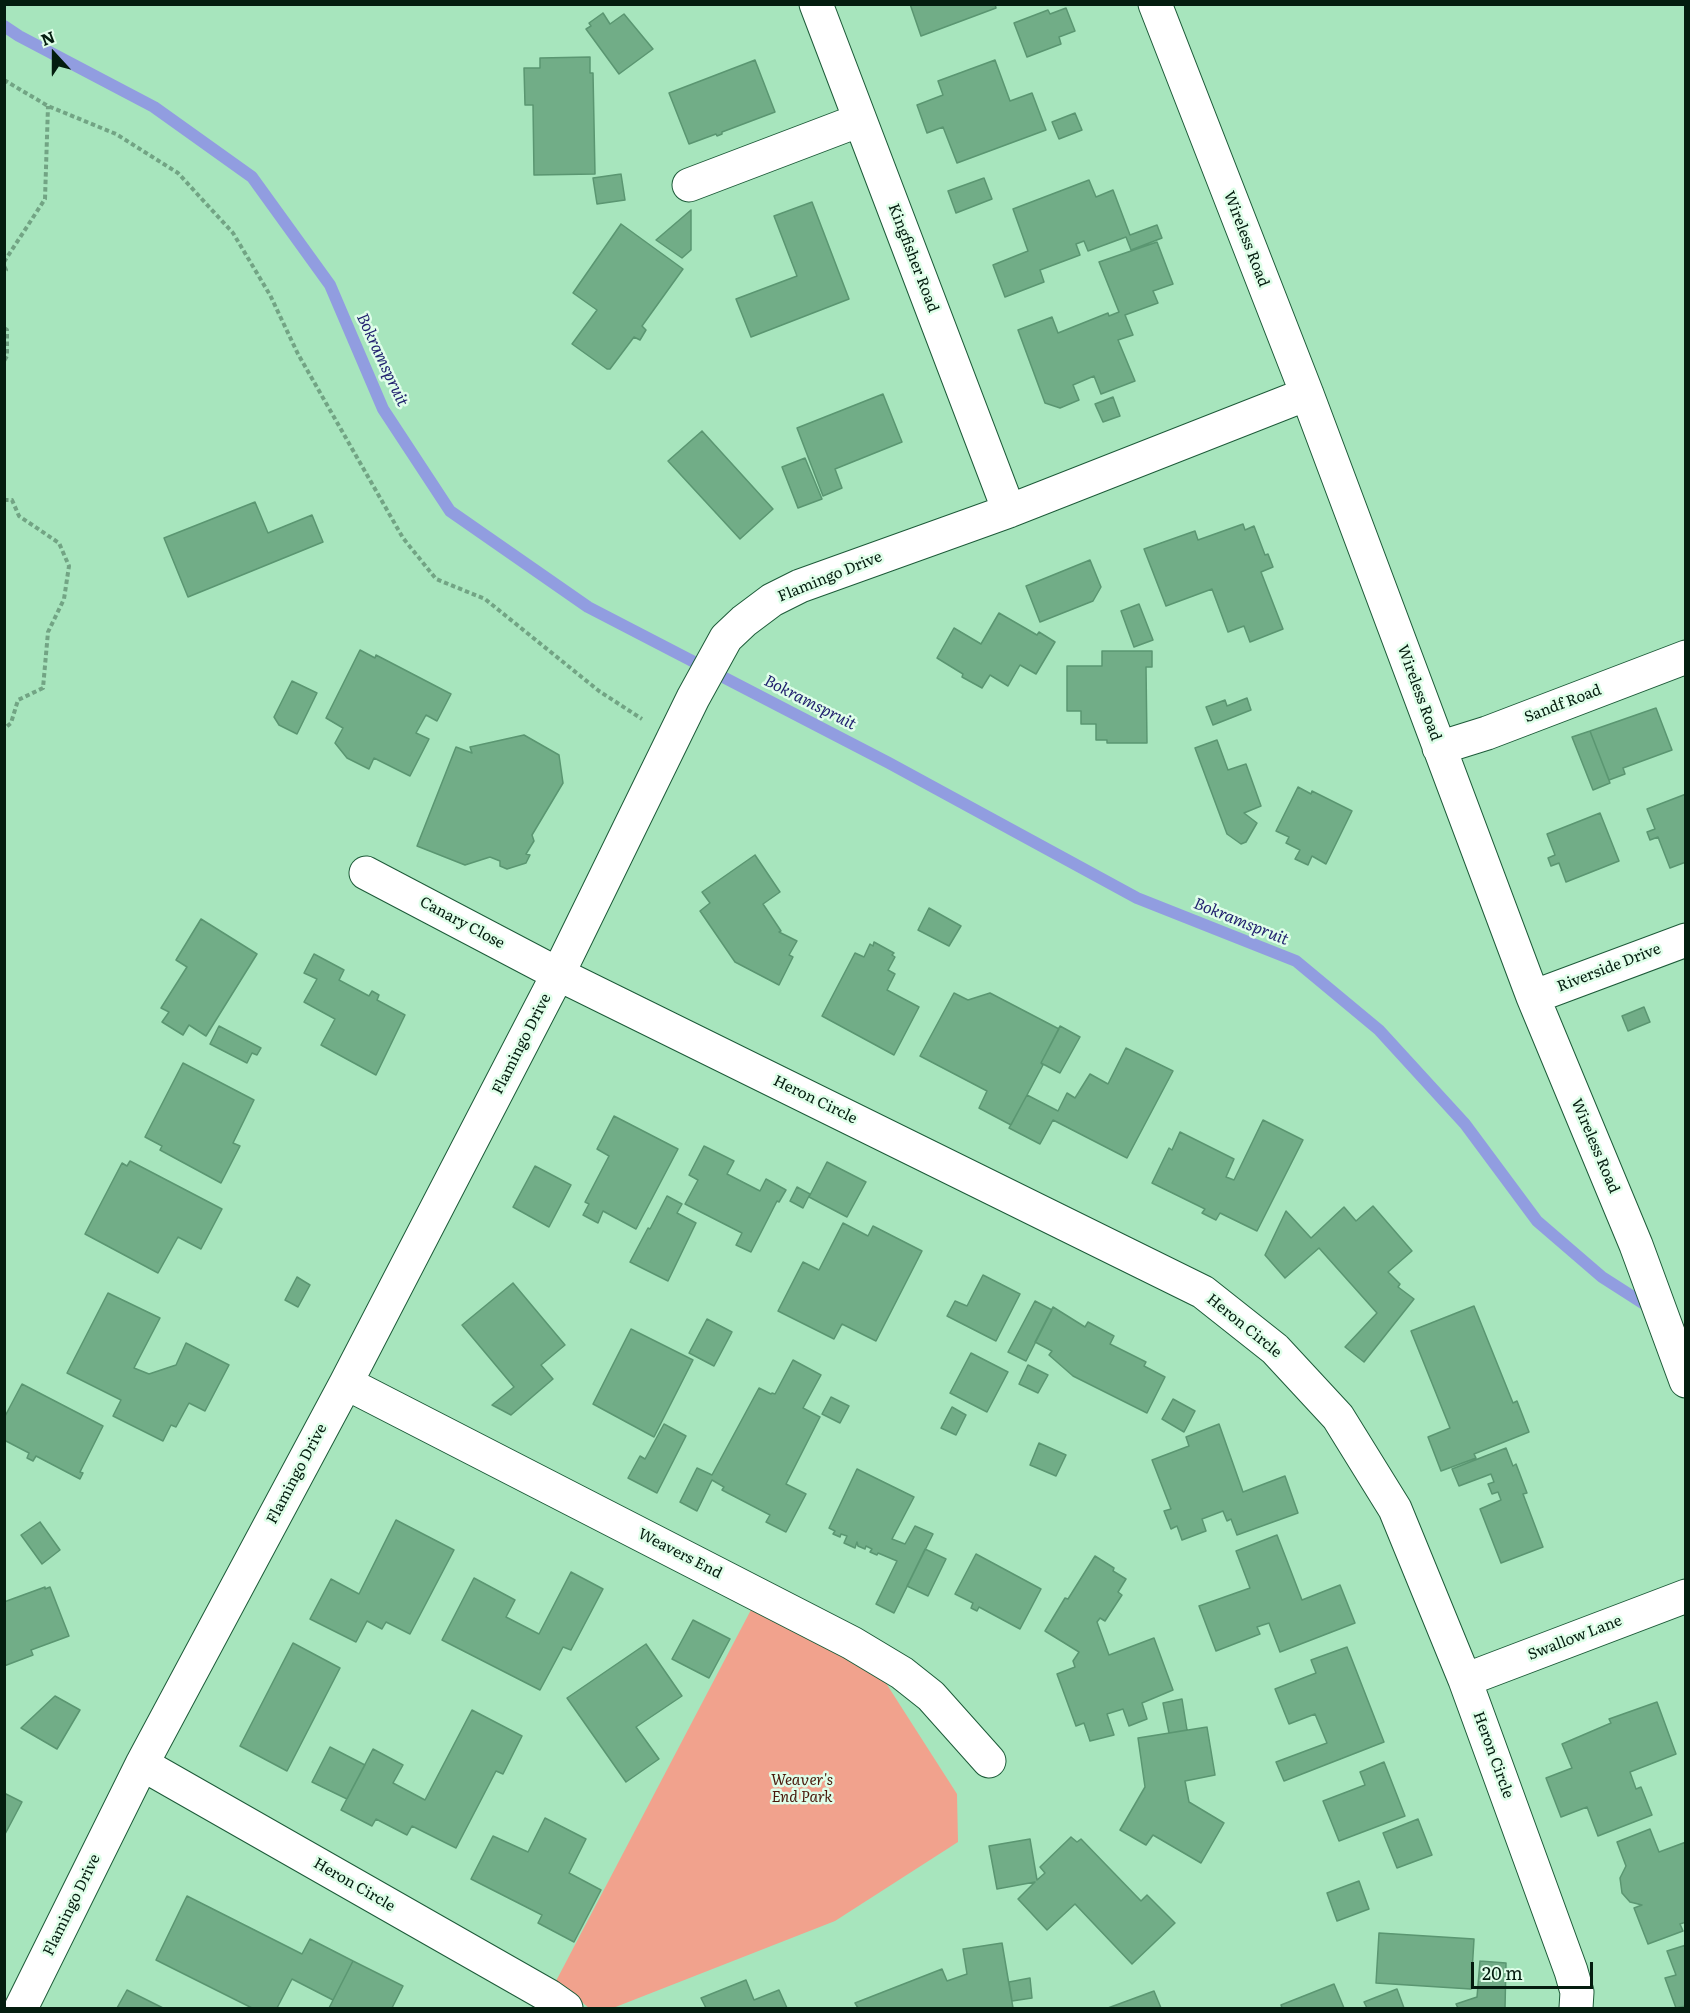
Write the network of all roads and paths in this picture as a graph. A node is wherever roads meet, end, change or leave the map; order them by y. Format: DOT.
graph roads {
  1 [pos="816,4"];
  2 [pos="1155,4"];
  3 [pos="4,80"];
  4 [pos="48,106"];
  5 [pos="861,120"];
  6 [pos="688,185"];
  7 [pos="4,264"];
  8 [pos="4,272"];
  9 [pos="4,328"];
  10 [pos="4,361"];
  11 [pos="1306,394"];
  12 [pos="4,500"];
  13 [pos="1009,511"];
  14 [pos="1686,657"];
  15 [pos="4,729"];
  16 [pos="672,740"];
  17 [pos="1439,748"];
  18 [pos="366,873"];
  19 [pos="1686,940"];
  20 [pos="558,974"];
  21 [pos="1533,997"];
  22 [pos="1686,1381"];
  23 [pos="346,1383"];
  24 [pos="1686,1596"];
  25 [pos="1466,1680"];
  26 [pos="989,1761"];
  27 [pos="142,1764"];
  28 [pos="21,2008"];
  29 [pos="566,2008"];
  30 [pos="1576,2008"];
  1 -- 5 [label="street, Kingfisher Road"];
  2 -- 11 [label="street, Wireless Road"];
  3 -- 4 [label="path"];
  4 -- 7 [label="path"];
  4 -- 16 [label="path"];
  5 -- 6 [label="street"];
  5 -- 13 [label="street, Kingfisher Road"];
  7 -- 8 [label="path"];
  9 -- 10 [label="path"];
  11 -- 13 [label="street, Flamingo Drive"];
  11 -- 17 [label="street, Wireless Road"];
  12 -- 15 [label="path"];
  13 -- 16 [label="street, Flamingo Drive"];
  14 -- 17 [label="street, Sandf Road"];
  16 -- 20 [label="street, Flamingo Drive"];
  17 -- 21 [label="street, Wireless Road"];
  18 -- 20 [label="street, Canary Close"];
  19 -- 21 [label="street, Riverside Drive"];
  20 -- 23 [label="street, Flamingo Drive"];
  20 -- 25 [label="street, Heron Circle"];
  21 -- 22 [label="street, Wireless Road"];
  23 -- 26 [label="street, Weavers End"];
  23 -- 27 [label="street, Flamingo Drive"];
  24 -- 25 [label="street, Swallow Lane"];
  25 -- 30 [label="street, Heron Circle"];
  27 -- 28 [label="street, Flamingo Drive"];
  27 -- 29 [label="street, Heron Circle"];
}
